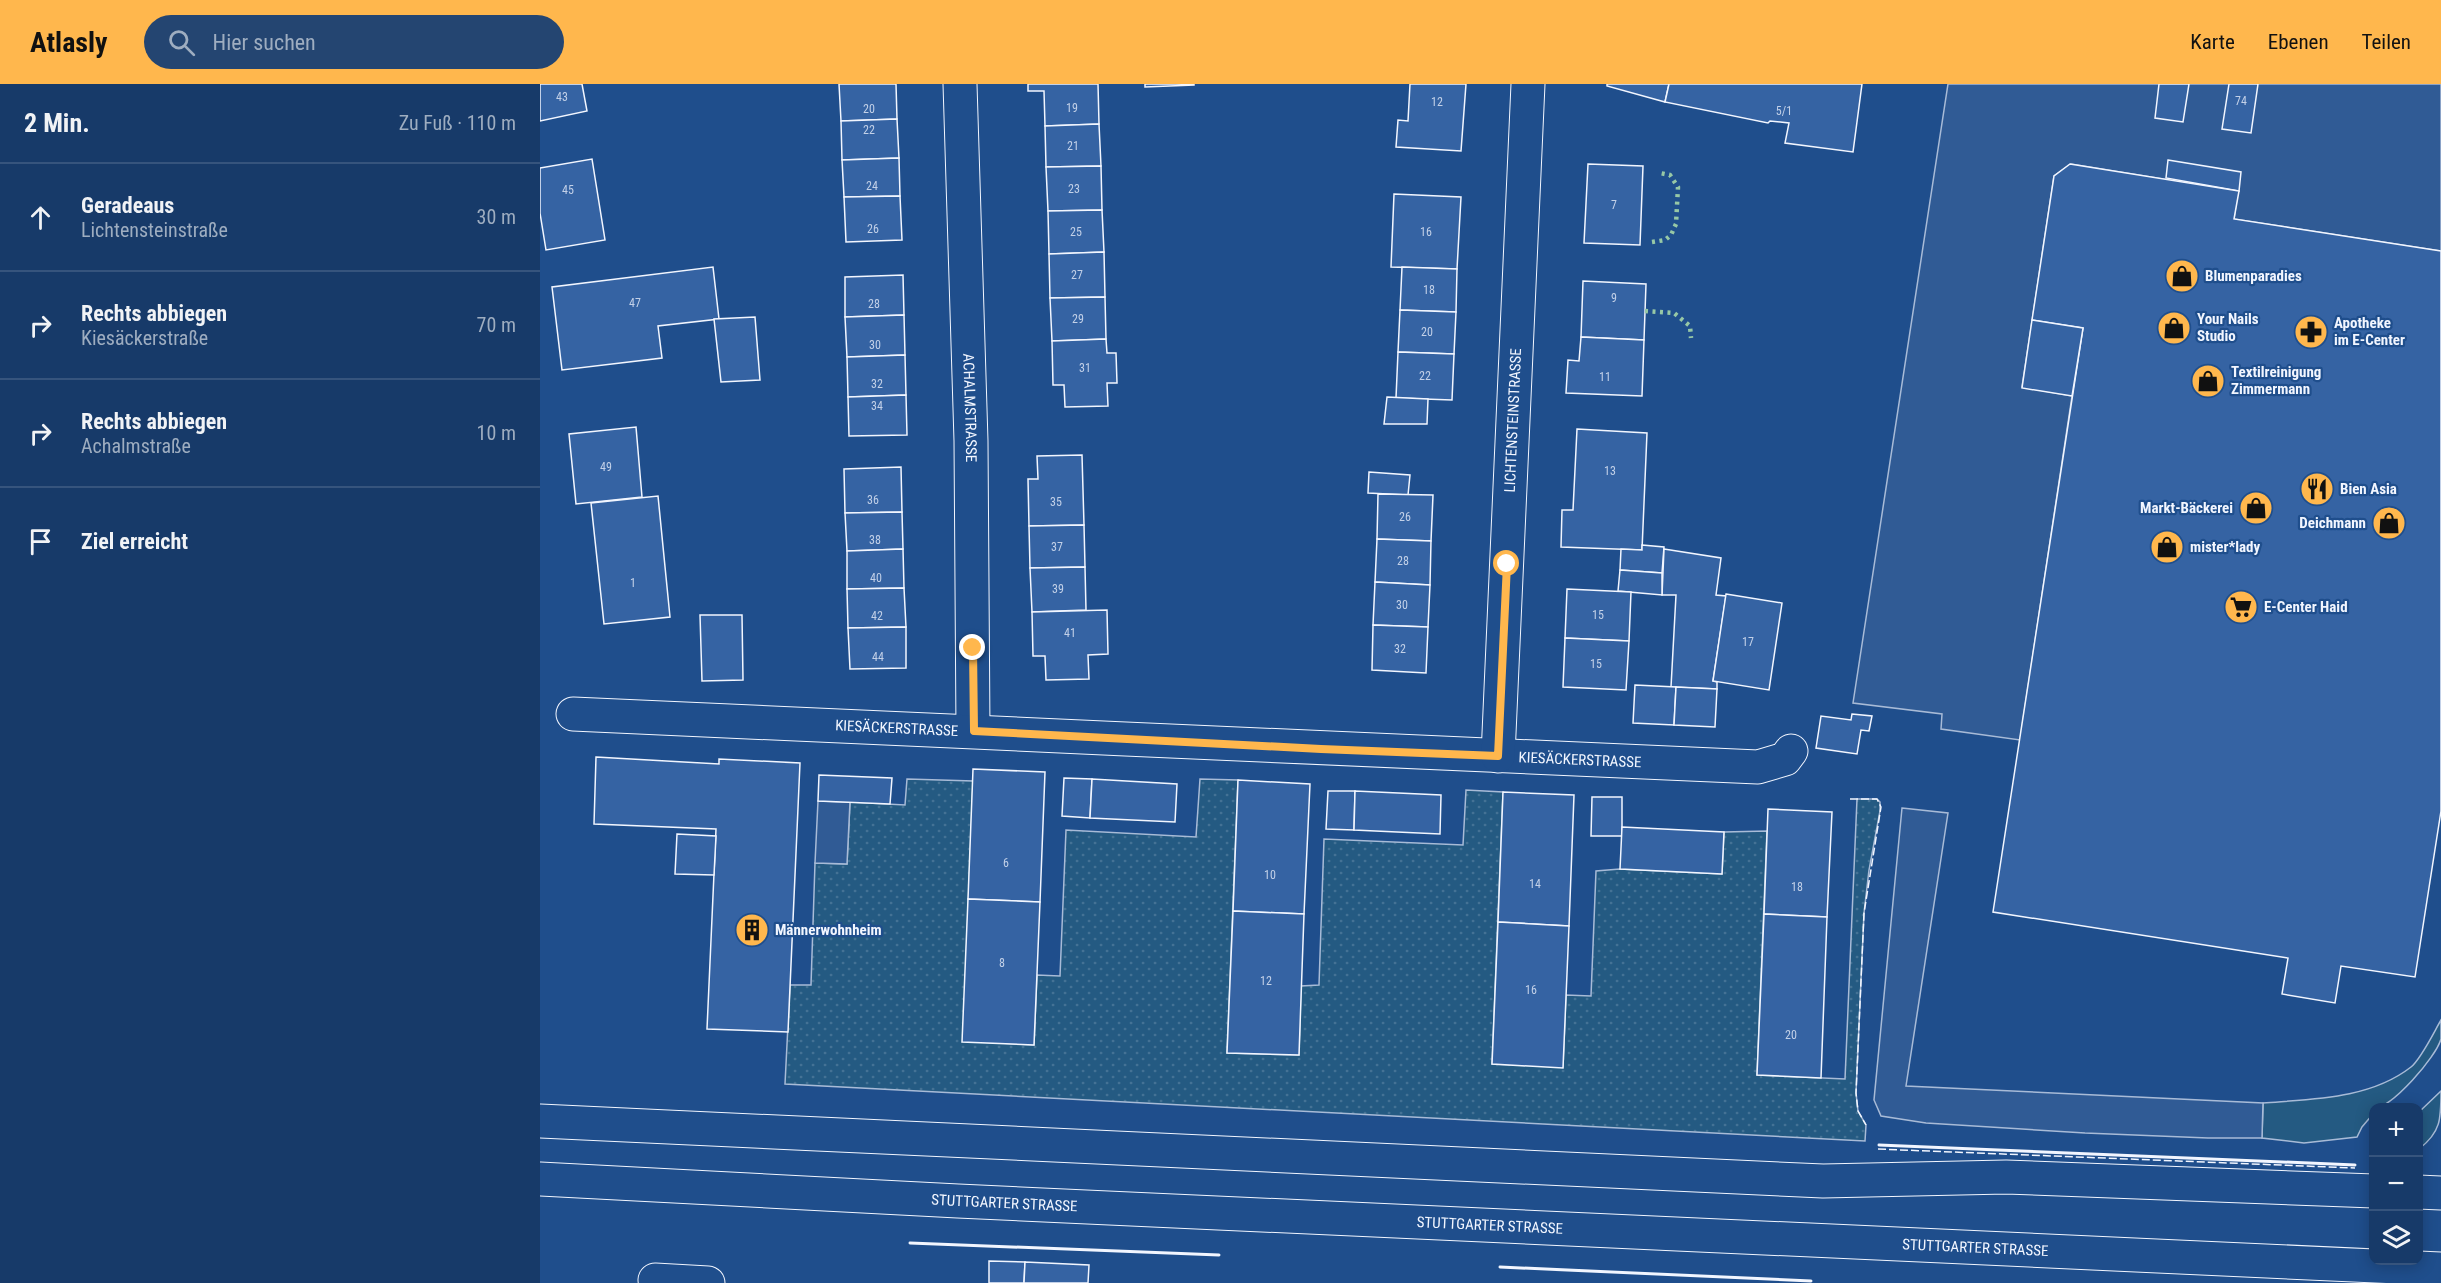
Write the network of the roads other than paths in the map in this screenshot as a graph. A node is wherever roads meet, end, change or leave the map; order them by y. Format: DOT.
graph roads {
  1 [pos="960,84"];
  2 [pos="1528,84"];
  3 [pos="573,714"];
  4 [pos="974,731"];
  5 [pos="1791,751"];
  6 [pos="1498,756"];
  7 [pos="540,1121"];
  8 [pos="540,1179"];
  9 [pos="2369,1191"];
  10 [pos="2423,1192"];
  11 [pos="2441,1193"];
  12 [pos="2441,1269"];
  13 [pos="655,1280"];
  14 [pos="708,1283"];
  1 -- 4 [label="main road, ACHALMSTRASSE"];
  2 -- 6 [label="main road, LICHTENSTEINSTRASSE"];
  3 -- 4 [label="main road, KIESÄCKERSTRASSE"];
  4 -- 6 [label="main road, KIESÄCKERSTRASSE"];
  5 -- 6 [label="main road, KIESÄCKERSTRASSE"];
  7 -- 9 [label="main road"];
  8 -- 12 [label="main road, STUTTGARTER STRASSE"];
  10 -- 11 [label="main road"];
  13 -- 14 [label="main road"];
}
